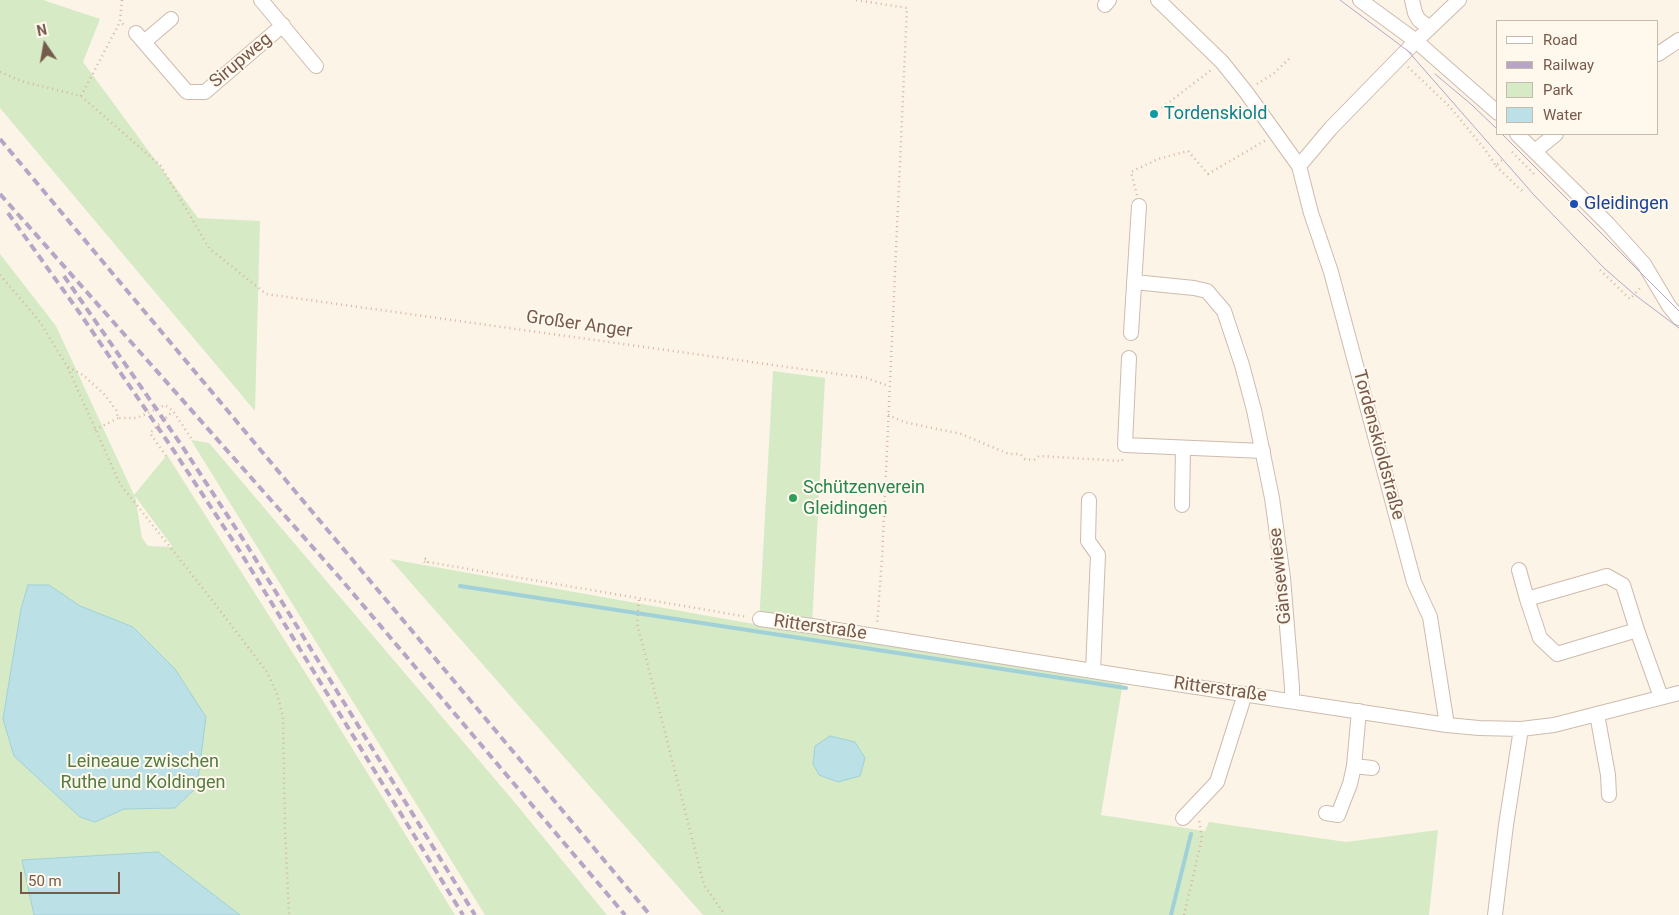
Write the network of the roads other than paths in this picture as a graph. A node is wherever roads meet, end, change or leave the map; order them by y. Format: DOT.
graph roads {
  1 [pos="261,0"];
  2 [pos="1158,0"];
  3 [pos="1360,0"];
  4 [pos="1412,0"];
  5 [pos="1460,0"];
  6 [pos="170,19"];
  7 [pos="283,26"];
  8 [pos="1430,28"];
  9 [pos="1679,40"];
  10 [pos="1416,41"];
  11 [pos="1659,53"];
  12 [pos="316,66"];
  13 [pos="1496,111"];
  14 [pos="1518,135"];
  15 [pos="1555,135"];
  16 [pos="1535,151"];
  17 [pos="1299,166"];
  18 [pos="1140,206"];
  19 [pos="1134,282"];
  20 [pos="1679,318"];
  21 [pos="1130,333"];
  22 [pos="1129,358"];
  23 [pos="1183,448"];
  24 [pos="1262,451"];
  25 [pos="1090,500"];
  26 [pos="1182,505"];
  27 [pos="1519,570"];
  28 [pos="1527,599"];
  29 [pos="760,619"];
  30 [pos="1637,630"];
  31 [pos="1094,671"];
  32 [pos="1679,692"];
  33 [pos="1245,694"];
  34 [pos="1660,697"];
  35 [pos="1292,701"];
  36 [pos="1359,711"];
  37 [pos="1597,714"];
  38 [pos="1447,725"];
  39 [pos="1521,729"];
  40 [pos="1354,766"];
  41 [pos="1372,768"];
  42 [pos="1609,795"];
  43 [pos="1326,812"];
  44 [pos="1183,818"];
  45 [pos="1495,915"];
  1 -- 7 [label="street"];
  2 -- 17 [label="street, Tordenskioldstraße"];
  3 -- 10 [label="street"];
  4 -- 8 [label="street"];
  5 -- 8 [label="street"];
  6 -- 7 [label="street, Sirupweg"];
  7 -- 12 [label="street"];
  8 -- 10 [label="street"];
  9 -- 11 [label="street"];
  10 -- 13 [label="street"];
  10 -- 17 [label="street"];
  14 -- 16 [label="street"];
  15 -- 16 [label="street"];
  16 -- 20 [label="street"];
  17 -- 38 [label="street, Tordenskioldstraße"];
  18 -- 19 [label="street"];
  19 -- 21 [label="street"];
  19 -- 24 [label="street, Gänsewiese"];
  22 -- 23 [label="street"];
  23 -- 24 [label="street"];
  23 -- 26 [label="street"];
  24 -- 35 [label="street, Gänsewiese"];
  25 -- 31 [label="street"];
  27 -- 28 [label="street"];
  28 -- 30 [label="street"];
  28 -- 30 [label="street"];
  29 -- 31 [label="street, Ritterstraße"];
  30 -- 34 [label="street"];
  31 -- 33 [label="street, Ritterstraße"];
  32 -- 34 [label="street, Ritterstraße"];
  33 -- 35 [label="street, Ritterstraße"];
  33 -- 44 [label="street"];
  34 -- 37 [label="street, Ritterstraße"];
  35 -- 36 [label="street, Ritterstraße"];
  36 -- 38 [label="street, Ritterstraße"];
  36 -- 40 [label="street"];
  37 -- 39 [label="street, Ritterstraße"];
  37 -- 42 [label="street"];
  38 -- 39 [label="street, Ritterstraße"];
  39 -- 45 [label="street"];
  40 -- 41 [label="street"];
  40 -- 43 [label="street"];
}
